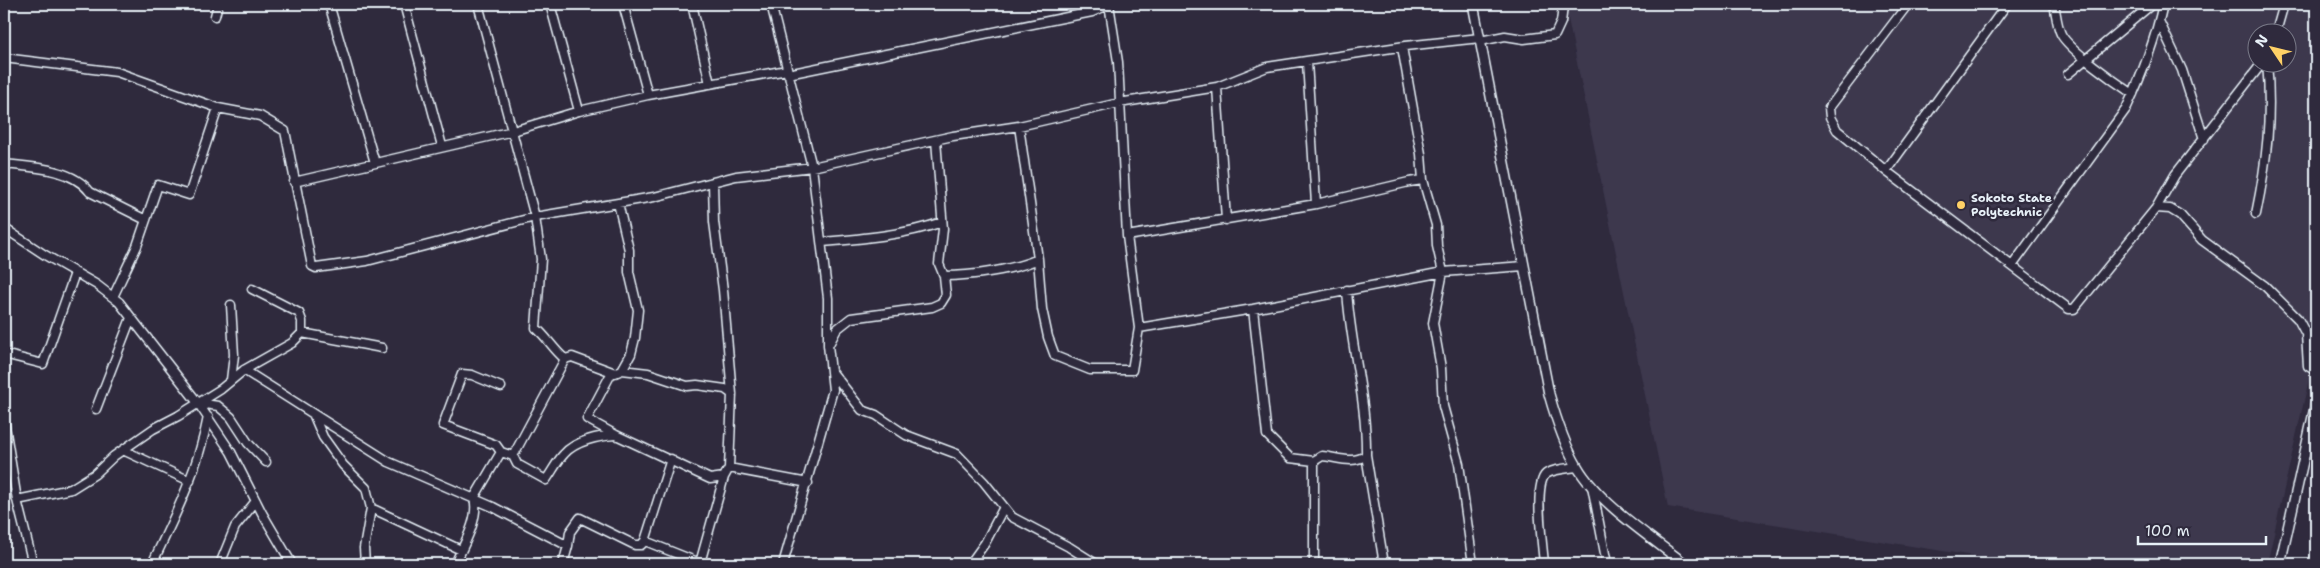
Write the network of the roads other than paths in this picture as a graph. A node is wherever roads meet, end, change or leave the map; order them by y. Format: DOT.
graph roads {
  1 [pos="218,4"];
  2 [pos="329,4"];
  3 [pos="404,4"];
  4 [pos="478,4"];
  5 [pos="550,4"];
  6 [pos="623,4"];
  7 [pos="692,4"];
  8 [pos="771,4"];
  9 [pos="1109,4"];
  10 [pos="1473,4"];
  11 [pos="1908,4"];
  12 [pos="2007,4"];
  13 [pos="2054,4"];
  14 [pos="2156,4"];
  15 [pos="2163,4"];
  16 [pos="2284,4"];
  17 [pos="1563,7"];
  18 [pos="215,16"];
  19 [pos="2159,21"];
  20 [pos="2279,22"];
  21 [pos="1480,40"];
  22 [pos="1402,47"];
  23 [pos="4,58"];
  24 [pos="2086,59"];
  25 [pos="1306,62"];
  26 [pos="788,72"];
  27 [pos="2255,72"];
  28 [pos="2268,72"];
  29 [pos="2068,74"];
  30 [pos="710,84"];
  31 [pos="1217,87"];
  32 [pos="2133,94"];
  33 [pos="648,95"];
  34 [pos="1119,103"];
  35 [pos="218,108"];
  36 [pos="579,112"];
  37 [pos="1019,126"];
  38 [pos="513,131"];
  39 [pos="2204,139"];
  40 [pos="936,140"];
  41 [pos="442,146"];
  42 [pos="375,163"];
  43 [pos="4,164"];
  44 [pos="812,167"];
  45 [pos="1886,170"];
  46 [pos="1423,180"];
  47 [pos="294,182"];
  48 [pos="713,182"];
  49 [pos="618,203"];
  50 [pos="1316,204"];
  51 [pos="2156,208"];
  52 [pos="2256,214"];
  53 [pos="535,217"];
  54 [pos="146,220"];
  55 [pos="1226,220"];
  56 [pos="942,222"];
  57 [pos="4,228"];
  58 [pos="1127,236"];
  59 [pos="822,242"];
  60 [pos="1038,259"];
  61 [pos="1524,266"];
  62 [pos="2012,266"];
  63 [pos="1443,272"];
  64 [pos="75,273"];
  65 [pos="944,276"];
  66 [pos="252,289"];
  67 [pos="1348,290"];
  68 [pos="113,297"];
  69 [pos="231,305"];
  70 [pos="1253,309"];
  71 [pos="132,318"];
  72 [pos="1139,328"];
  73 [pos="302,333"];
  74 [pos="828,345"];
  75 [pos="382,348"];
  76 [pos="4,354"];
  77 [pos="564,359"];
  78 [pos="244,370"];
  79 [pos="622,370"];
  80 [pos="2316,371"];
  81 [pos="612,372"];
  82 [pos="832,372"];
  83 [pos="231,380"];
  84 [pos="501,387"];
  85 [pos="732,394"];
  86 [pos="198,403"];
  87 [pos="2316,407"];
  88 [pos="96,409"];
  89 [pos="314,416"];
  90 [pos="208,417"];
  91 [pos="4,420"];
  92 [pos="616,435"];
  93 [pos="124,450"];
  94 [pos="501,452"];
  95 [pos="1366,455"];
  96 [pos="513,456"];
  97 [pos="670,459"];
  98 [pos="266,462"];
  99 [pos="1314,462"];
  100 [pos="1577,467"];
  101 [pos="729,468"];
  102 [pos="724,477"];
  103 [pos="190,482"];
  104 [pos="808,483"];
  105 [pos="1592,486"];
  106 [pos="474,498"];
  107 [pos="17,500"];
  108 [pos="256,501"];
  109 [pos="1004,507"];
  110 [pos="371,508"];
  111 [pos="645,541"];
  112 [pos="568,546"];
  113 [pos="461,550"];
  114 [pos="33,564"];
  115 [pos="152,564"];
  116 [pos="220,564"];
  117 [pos="292,564"];
  118 [pos="365,564"];
  119 [pos="455,564"];
  120 [pos="563,564"];
  121 [pos="700,564"];
  122 [pos="783,564"];
  123 [pos="970,564"];
  124 [pos="1096,564"];
  125 [pos="1314,564"];
  126 [pos="1384,564"];
  127 [pos="1473,564"];
  128 [pos="1544,564"];
  129 [pos="1607,564"];
  130 [pos="1685,564"];
  131 [pos="2280,564"];
  1 -- 18 [label="street"];
  2 -- 42 [label="street"];
  3 -- 41 [label="street"];
  4 -- 38 [label="street"];
  5 -- 36 [label="street"];
  6 -- 33 [label="street"];
  7 -- 30 [label="street"];
  8 -- 26 [label="street"];
  9 -- 26 [label="street"];
  9 -- 34 [label="street"];
  10 -- 21 [label="street"];
  11 -- 45 [label="street"];
  12 -- 45 [label="street"];
  13 -- 24 [label="street"];
  14 -- 24 [label="street"];
  15 -- 19 [label="street"];
  16 -- 20 [label="street"];
  17 -- 21 [label="street"];
  19 -- 32 [label="street"];
  19 -- 39 [label="street"];
  21 -- 22 [label="street"];
  21 -- 61 [label="street"];
  22 -- 25 [label="street"];
  22 -- 46 [label="street"];
  23 -- 35 [label="street"];
  24 -- 29 [label="street"];
  24 -- 32 [label="street"];
  25 -- 31 [label="street"];
  25 -- 50 [label="street"];
  26 -- 30 [label="street"];
  26 -- 44 [label="street"];
  27 -- 39 [label="street"];
  28 -- 52 [label="street"];
  30 -- 33 [label="street"];
  31 -- 34 [label="street"];
  31 -- 55 [label="street"];
  32 -- 62 [label="street"];
  33 -- 36 [label="street"];
  34 -- 37 [label="street"];
  34 -- 58 [label="street"];
  35 -- 47 [label="street"];
  35 -- 54 [label="street"];
  36 -- 38 [label="street"];
  37 -- 40 [label="street"];
  37 -- 60 [label="street"];
  38 -- 41 [label="street"];
  38 -- 53 [label="street"];
  39 -- 51 [label="street"];
  40 -- 44 [label="street"];
  40 -- 56 [label="street"];
  41 -- 42 [label="street"];
  42 -- 47 [label="street"];
  43 -- 54 [label="street"];
  44 -- 48 [label="street"];
  44 -- 59 [label="street"];
  45 -- 62 [label="street"];
  46 -- 50 [label="street"];
  46 -- 63 [label="street"];
  47 -- 53 [label="street"];
  48 -- 49 [label="street"];
  48 -- 85 [label="street"];
  49 -- 53 [label="street"];
  49 -- 79 [label="street"];
  50 -- 55 [label="street"];
  51 -- 62 [label="street"];
  51 -- 80 [label="street"];
  53 -- 77 [label="street"];
  54 -- 68 [label="street"];
  55 -- 58 [label="street"];
  56 -- 59 [label="street"];
  56 -- 65 [label="street"];
  57 -- 64 [label="street"];
  58 -- 72 [label="street"];
  59 -- 74 [label="street"];
  60 -- 65 [label="street"];
  60 -- 72 [label="street"];
  61 -- 63 [label="street"];
  61 -- 100 [label="street"];
  63 -- 67 [label="street"];
  63 -- 127 [label="street"];
  64 -- 68 [label="street"];
  64 -- 76 [label="street"];
  65 -- 74 [label="street"];
  66 -- 73 [label="street"];
  67 -- 70 [label="street"];
  67 -- 95 [label="street"];
  68 -- 71 [label="street"];
  69 -- 83 [label="street"];
  70 -- 72 [label="street"];
  70 -- 99 [label="street"];
  71 -- 86 [label="street"];
  71 -- 88 [label="street"];
  73 -- 75 [label="street"];
  73 -- 78 [label="street"];
  74 -- 82 [label="street"];
  77 -- 81 [label="street"];
  77 -- 96 [label="street"];
  78 -- 83 [label="street"];
  78 -- 89 [label="street"];
  79 -- 81 [label="street"];
  79 -- 85 [label="street"];
  81 -- 92 [label="street"];
  82 -- 104 [label="street"];
  82 -- 109 [label="street"];
  83 -- 86 [label="street"];
  84 -- 94 [label="street"];
  85 -- 101 [label="street"];
  86 -- 90 [label="street"];
  86 -- 93 [label="street"];
  86 -- 98 [label="street"];
  87 -- 131 [label="street"];
  89 -- 106 [label="street"];
  89 -- 110 [label="street"];
  90 -- 103 [label="street"];
  90 -- 108 [label="street"];
  91 -- 107 [label="street"];
  92 -- 96 [label="street"];
  92 -- 97 [label="street"];
  93 -- 103 [label="street"];
  93 -- 107 [label="street"];
  94 -- 96 [label="street"];
  94 -- 106 [label="street"];
  95 -- 99 [label="street"];
  95 -- 126 [label="street"];
  97 -- 102 [label="street"];
  97 -- 111 [label="street"];
  99 -- 125 [label="street"];
  100 -- 105 [label="street"];
  100 -- 128 [label="street"];
  101 -- 102 [label="street"];
  101 -- 104 [label="street"];
  102 -- 121 [label="street"];
  103 -- 115 [label="street"];
  104 -- 122 [label="street"];
  105 -- 129 [label="street"];
  105 -- 130 [label="street"];
  106 -- 112 [label="street"];
  106 -- 113 [label="street"];
  107 -- 114 [label="street"];
  108 -- 116 [label="street"];
  108 -- 117 [label="street"];
  109 -- 123 [label="street"];
  109 -- 124 [label="street"];
  110 -- 113 [label="street"];
  110 -- 118 [label="street"];
  111 -- 112 [label="street"];
  111 -- 121 [label="street"];
  112 -- 120 [label="street"];
  113 -- 119 [label="street"];
}
